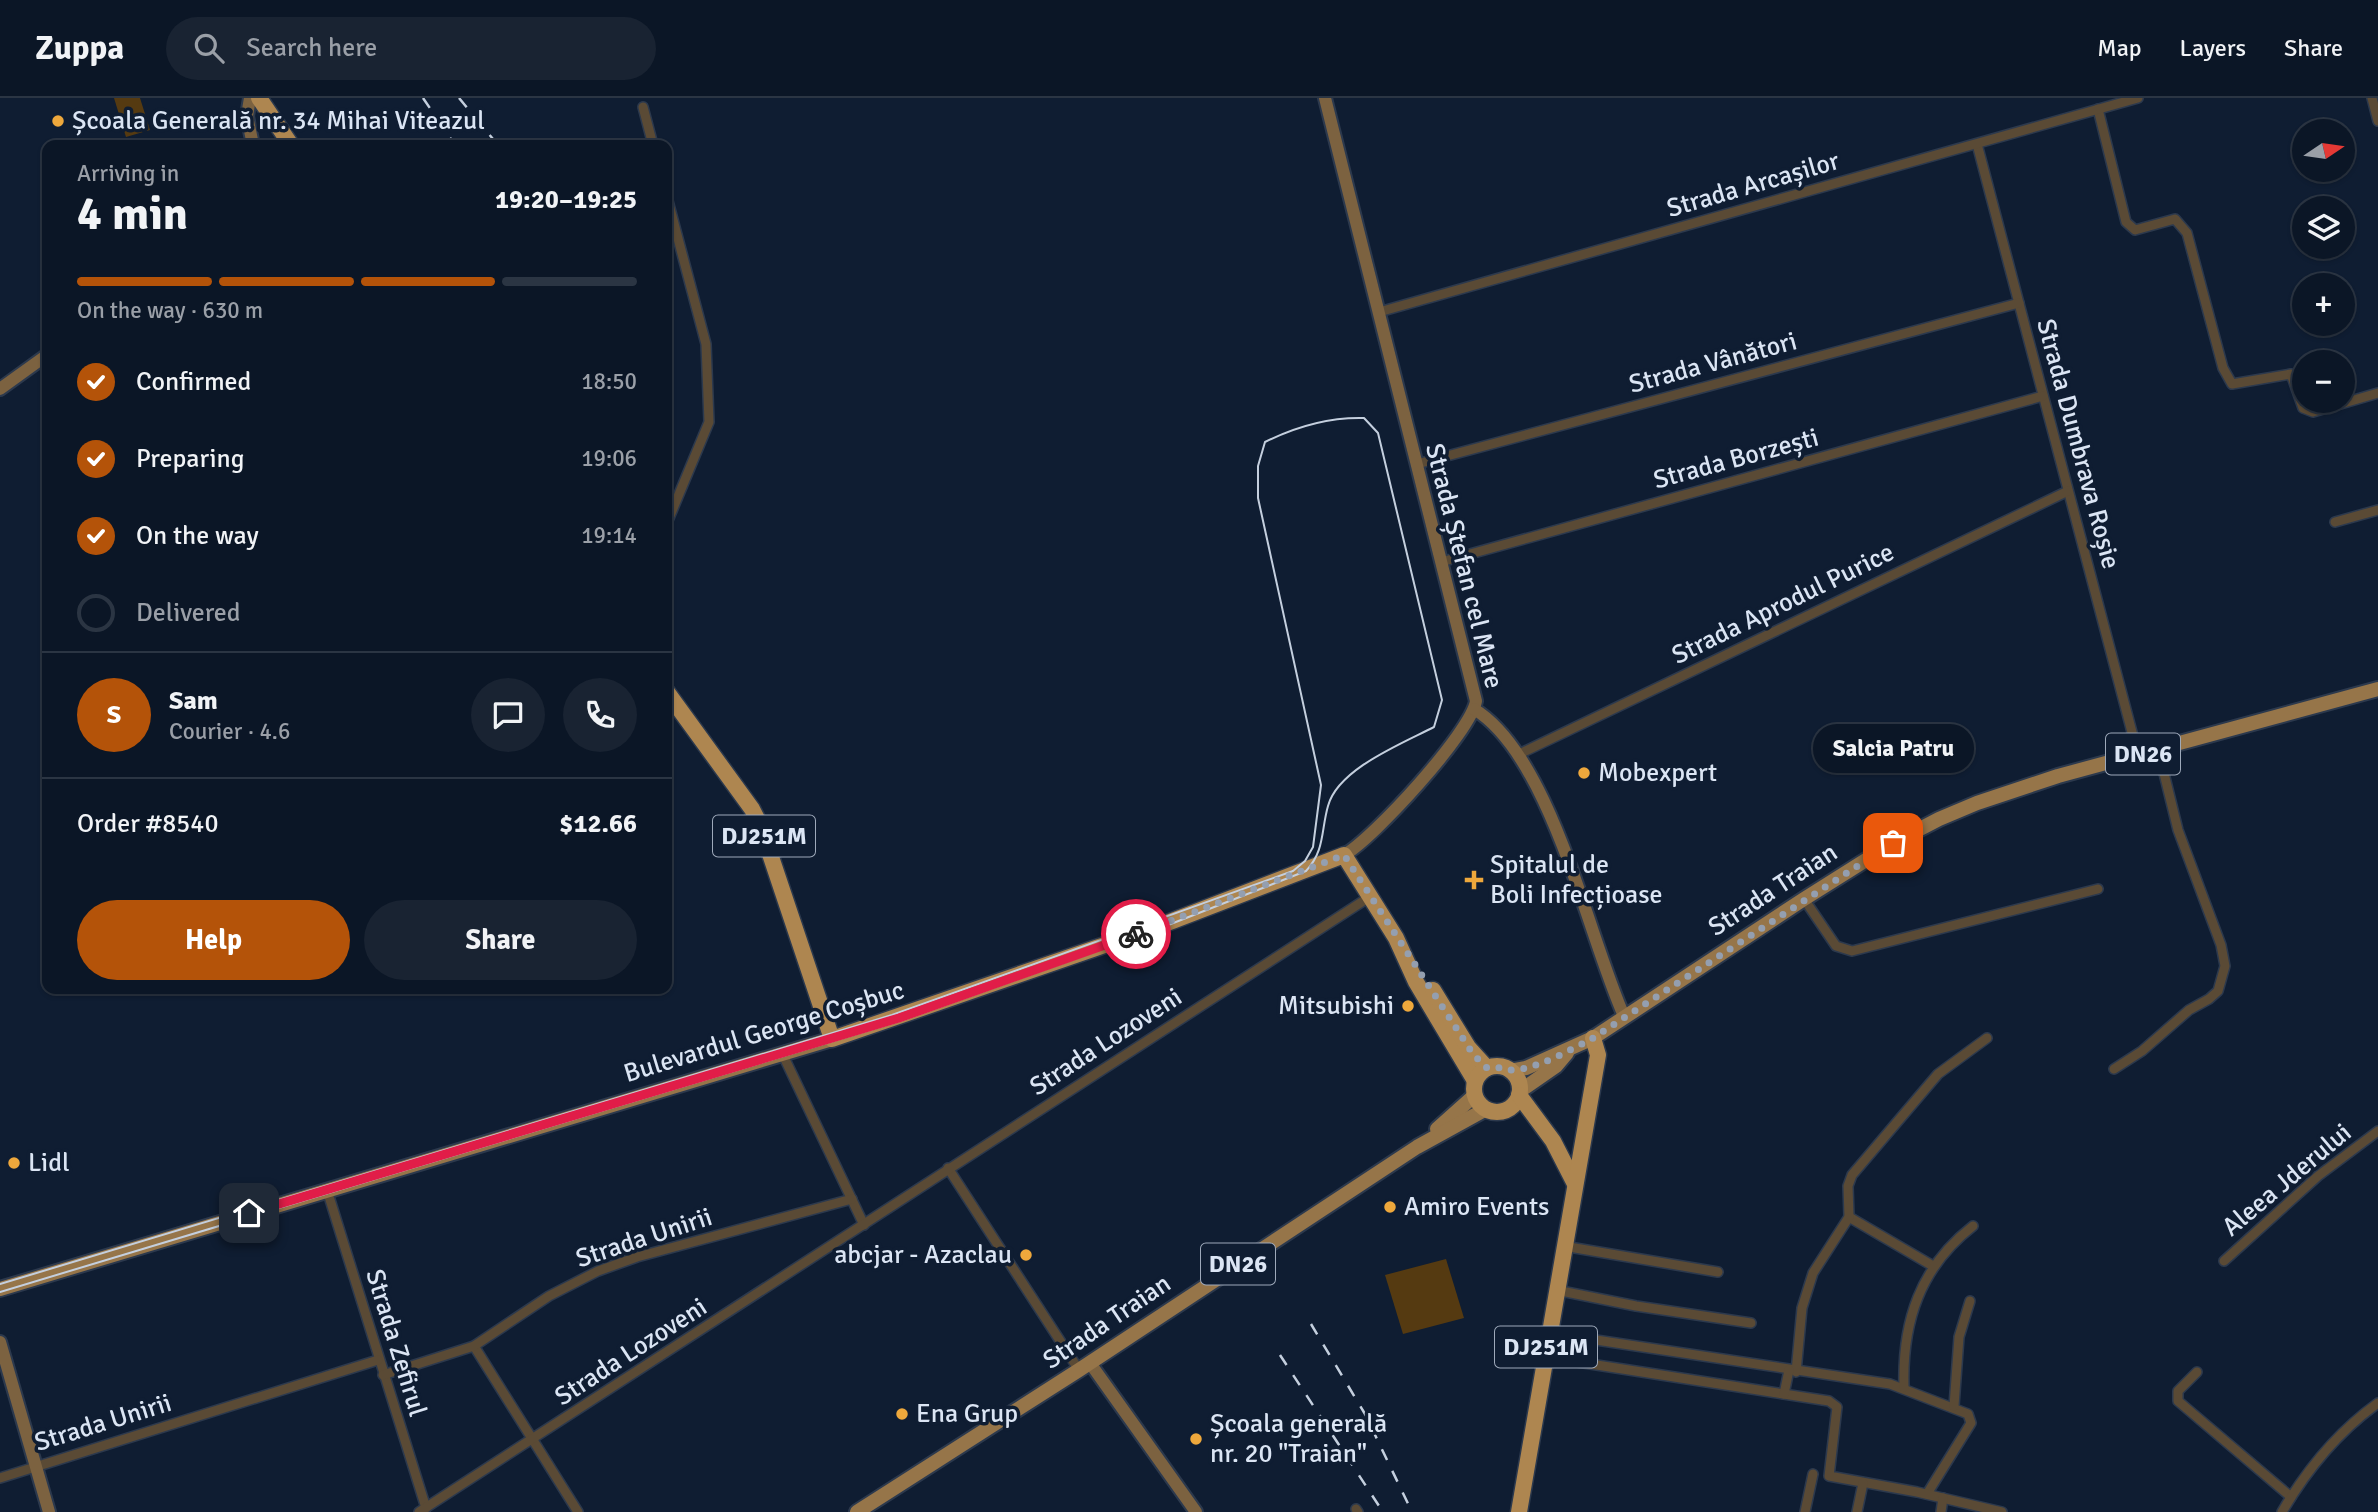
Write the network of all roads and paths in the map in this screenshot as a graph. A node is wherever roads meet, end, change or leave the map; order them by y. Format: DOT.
graph roads {
  1 [pos="250,98"];
  2 [pos="259,98"];
  3 [pos="1325,98"];
  4 [pos="2138,98"];
  5 [pos="2372,98"];
  6 [pos="643,107"];
  7 [pos="2098,109"];
  8 [pos="2378,121"];
  9 [pos="252,140"];
  10 [pos="288,140"];
  11 [pos="652,140"];
  12 [pos="1977,144"];
  13 [pos="672,216"];
  14 [pos="2019,303"];
  15 [pos="1379,312"];
  16 [pos="42,359"];
  17 [pos="0,389"];
  18 [pos="2378,393"];
  19 [pos="2043,396"];
  20 [pos="1417,464"];
  21 [pos="2068,491"];
  22 [pos="2378,510"];
  23 [pos="672,511"];
  24 [pos="2335,522"];
  25 [pos="1441,562"];
  26 [pos="2378,689"];
  27 [pos="672,699"];
  28 [pos="1474,709"];
  29 [pos="2158,749"];
  30 [pos="1517,755"];
  31 [pos="2138,755"];
  32 [pos="1344,855"];
  33 [pos="2098,889"];
  34 [pos="1371,896"];
  35 [pos="1804,899"];
  36 [pos="1396,938"];
  37 [pos="1624,1016"];
  38 [pos="1593,1038"];
  39 [pos="1987,1038"];
  40 [pos="832,1039"];
  41 [pos="1568,1051"];
  42 [pos="782,1054"];
  43 [pos="1487,1068"];
  44 [pos="2114,1069"];
  45 [pos="1510,1070"];
  46 [pos="1475,1088"];
  47 [pos="1519,1093"];
  48 [pos="1486,1109"];
  49 [pos="1508,1109"];
  50 [pos="1534,1117"];
  51 [pos="2378,1131"];
  52 [pos="1417,1147"];
  53 [pos="948,1168"];
  54 [pos="1574,1182"];
  55 [pos="327,1190"];
  56 [pos="852,1199"];
  57 [pos="1849,1217"];
  58 [pos="864,1225"];
  59 [pos="1973,1226"];
  60 [pos="1563,1246"];
  61 [pos="2224,1261"];
  62 [pos="1933,1266"];
  63 [pos="1718,1272"];
  64 [pos="0,1289"];
  65 [pos="1556,1290"];
  66 [pos="1970,1301"];
  67 [pos="1751,1323"];
  68 [pos="1549,1333"];
  69 [pos="0,1342"];
  70 [pos="474,1346"];
  71 [pos="1545,1357"];
  72 [pos="379,1360"];
  73 [pos="1085,1367"];
  74 [pos="1792,1371"];
  75 [pos="2197,1372"];
  76 [pos="383,1375"];
  77 [pos="1904,1387"];
  78 [pos="1784,1394"];
  79 [pos="2378,1403"];
  80 [pos="1954,1406"];
  81 [pos="532,1441"];
  82 [pos="36,1466"];
  83 [pos="1812,1474"];
  84 [pos="0,1478"];
  85 [pos="1863,1483"];
  86 [pos="1927,1494"];
  87 [pos="2291,1497"];
  88 [pos="1943,1498"];
  89 [pos="423,1510"];
  90 [pos="49,1512"];
  91 [pos="578,1512"];
  92 [pos="857,1512"];
  93 [pos="1196,1512"];
  94 [pos="1519,1512"];
  95 [pos="1805,1512"];
  96 [pos="1857,1512"];
  97 [pos="1941,1512"];
  98 [pos="2002,1512"];
  99 [pos="2282,1512"];
  1 -- 9 [label="street"];
  2 -- 10 [label="highway"];
  3 -- 15 [label="street, Strada Ștefan cel Mare"];
  4 -- 7 [label="street, Strada Arcașilor"];
  5 -- 8 [label="street"];
  6 -- 11 [label="street"];
  7 -- 12 [label="street, Strada Arcașilor"];
  7 -- 18 [label="street"];
  12 -- 14 [label="street, Strada Dumbrava Roșie"];
  12 -- 15 [label="street, Strada Arcașilor"];
  13 -- 23 [label="street"];
  14 -- 19 [label="street, Strada Dumbrava Roșie"];
  14 -- 20 [label="street, Strada Vânători"];
  15 -- 20 [label="street, Strada Ștefan cel Mare"];
  16 -- 17 [label="street"];
  19 -- 21 [label="street, Strada Dumbrava Roșie"];
  19 -- 25 [label="street, Strada Borzești"];
  20 -- 25 [label="street, Strada Ștefan cel Mare"];
  21 -- 30 [label="street, Strada Aprodul Purice"];
  21 -- 31 [label="street, Strada Dumbrava Roșie"];
  22 -- 24 [label="street"];
  25 -- 28 [label="street, Strada Ștefan cel Mare"];
  26 -- 29 [label="main road, Strada Traian / DN26"];
  27 -- 40 [label="highway, DJ251M"];
  28 -- 30 [label="street, Strada Ștefan cel Mare"];
  28 -- 32 [label="street, Bulevardul George Coșbuc"];
  29 -- 31 [label="main road, Strada Traian / DN26"];
  29 -- 44 [label="street"];
  30 -- 37 [label="street, Strada Ștefan cel Mare"];
  31 -- 35 [label="main road, Strada Traian / DN26"];
  32 -- 34 [label="highway"];
  32 -- 40 [label="highway, Bulevardul George Coșbuc"];
  33 -- 35 [label="street"];
  34 -- 36 [label="highway"];
  34 -- 53 [label="street, Strada Lozoveni"];
  35 -- 37 [label="main road, Strada Traian / DN26"];
  36 -- 43 [label="highway"];
  36 -- 46 [label="highway"];
  37 -- 38 [label="main road, Strada Traian / DN26"];
  38 -- 41 [label="main road, Strada Traian / DN26"];
  38 -- 54 [label="highway, DJ251M"];
  39 -- 57 [label="street"];
  40 -- 42 [label="main road, Bulevardul George Coșbuc"];
  41 -- 45 [label="main road, Strada Traian / DN26"];
  41 -- 47 [label="main road, Strada Traian / DN26"];
  42 -- 55 [label="main road, Bulevardul George Coșbuc"];
  42 -- 56 [label="street"];
  43 -- 45 [label="highway, DN26"];
  43 -- 46 [label="highway, DN26"];
  45 -- 47 [label="highway"];
  46 -- 48 [label="highway"];
  46 -- 52 [label="main road, Strada Traian / DN26"];
  47 -- 49 [label="highway, DN26"];
  47 -- 50 [label="highway"];
  48 -- 49 [label="highway, DN26"];
  48 -- 52 [label="main road, Strada Traian / DN26"];
  49 -- 50 [label="highway"];
  50 -- 54 [label="highway"];
  51 -- 61 [label="street, Aleea Jderului"];
  52 -- 73 [label="main road, Strada Traian / DN26"];
  53 -- 58 [label="street, Strada Lozoveni"];
  53 -- 73 [label="street"];
  54 -- 60 [label="highway, DJ251M"];
  55 -- 64 [label="main road, Bulevardul George Coșbuc"];
  55 -- 72 [label="street, Strada Zefirul"];
  56 -- 58 [label="street"];
  56 -- 70 [label="street, Strada Unirii"];
  57 -- 62 [label="street"];
  57 -- 74 [label="street"];
  58 -- 81 [label="street, Strada Lozoveni"];
  59 -- 62 [label="street"];
  60 -- 63 [label="street"];
  60 -- 65 [label="highway, DJ251M"];
  62 -- 77 [label="street"];
  65 -- 67 [label="street"];
  65 -- 68 [label="highway, DJ251M"];
  66 -- 80 [label="street"];
  68 -- 71 [label="highway, DJ251M"];
  68 -- 74 [label="street"];
  69 -- 82 [label="street"];
  70 -- 76 [label="street, Strada Unirii"];
  70 -- 81 [label="street"];
  71 -- 78 [label="street"];
  71 -- 94 [label="highway, DJ251M"];
  72 -- 76 [label="street, Strada Zefirul"];
  72 -- 82 [label="street, Strada Unirii"];
  73 -- 92 [label="main road, Strada Traian / DN26"];
  73 -- 93 [label="street"];
  74 -- 77 [label="street"];
  74 -- 78 [label="street"];
  75 -- 87 [label="street"];
  76 -- 89 [label="street, Strada Zefirul"];
  77 -- 80 [label="street"];
  78 -- 85 [label="street"];
  79 -- 87 [label="street"];
  80 -- 86 [label="street"];
  81 -- 89 [label="street, Strada Lozoveni"];
  81 -- 91 [label="street"];
  82 -- 84 [label="street, Strada Unirii"];
  82 -- 90 [label="street"];
  83 -- 95 [label="street"];
  85 -- 86 [label="street"];
  85 -- 96 [label="street"];
  86 -- 88 [label="street"];
  87 -- 99 [label="street"];
  88 -- 97 [label="street"];
  88 -- 98 [label="street"];
}
